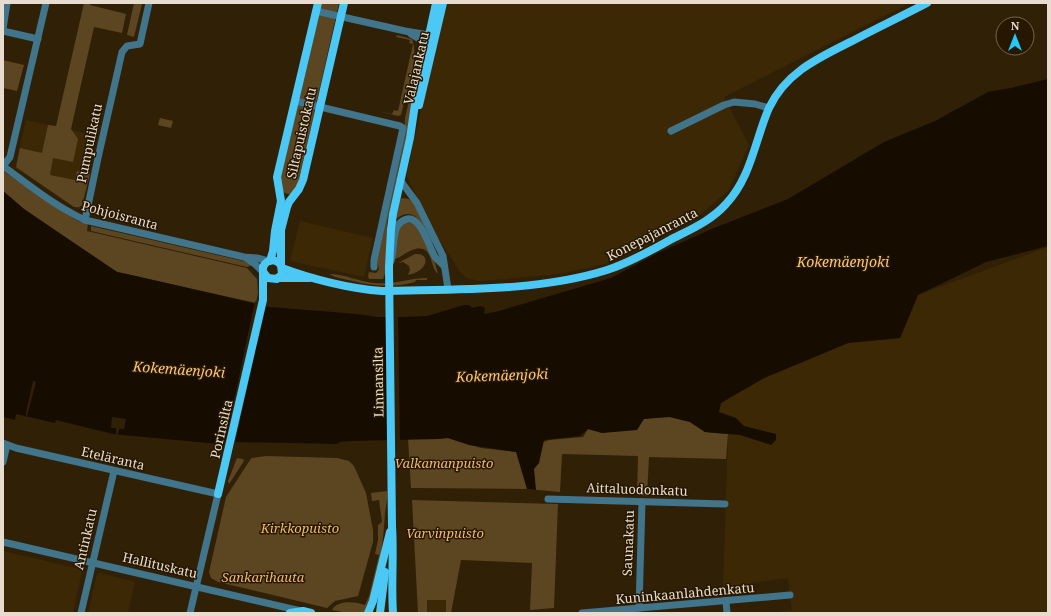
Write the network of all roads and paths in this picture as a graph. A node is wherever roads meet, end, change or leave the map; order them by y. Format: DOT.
graph roads {
  1 [pos="7,3"];
  2 [pos="46,3"];
  3 [pos="150,3"];
  4 [pos="344,3"];
  5 [pos="436,3"];
  6 [pos="443,3"];
  7 [pos="927,3"];
  8 [pos="317,7"];
  9 [pos="341,16"];
  10 [pos="3,30"];
  11 [pos="405,31"];
  12 [pos="429,35"];
  13 [pos="38,39"];
  14 [pos="429,50"];
  15 [pos="295,101"];
  16 [pos="320,107"];
  17 [pos="769,108"];
  18 [pos="671,131"];
  19 [pos="3,166"];
  20 [pos="400,180"];
  21 [pos="279,192"];
  22 [pos="409,193"];
  23 [pos="294,195"];
  24 [pos="396,198"];
  25 [pos="85,220"];
  26 [pos="244,257"];
  27 [pos="269,261"];
  28 [pos="444,266"];
  29 [pos="282,267"];
  30 [pos="374,267"];
  31 [pos="389,269"];
  32 [pos="263,273"];
  33 [pos="314,278"];
  34 [pos="276,279"];
  35 [pos="448,289"];
  36 [pos="263,300"];
  37 [pos="5,444"];
  38 [pos="3,462"];
  39 [pos="114,471"];
  40 [pos="218,494"];
  41 [pos="548,499"];
  42 [pos="642,502"];
  43 [pos="724,504"];
  44 [pos="392,526"];
  45 [pos="3,542"];
  46 [pos="92,562"];
  47 [pos="196,586"];
  48 [pos="790,595"];
  49 [pos="726,601"];
  50 [pos="639,608"];
  51 [pos="307,612"];
  52 [pos="81,613"];
  53 [pos="190,613"];
  54 [pos="290,613"];
  55 [pos="368,613"];
  56 [pos="380,613"];
  57 [pos="393,613"];
  58 [pos="582,613"];
  59 [pos="727,613"];
  1 -- 10 [label="street"];
  2 -- 13 [label="street"];
  3 -- 25 [label="street, Pumpulikatu"];
  4 -- 9 [label="main road, Siltapuistokatu"];
  5 -- 12 [label="main road, Valajankatu"];
  6 -- 14 [label="main road, Valajankatu"];
  7 -- 17 [label="main road, Konepajanranta"];
  8 -- 9 [label="street"];
  8 -- 15 [label="main road, Siltapuistokatu"];
  9 -- 11 [label="street"];
  9 -- 16 [label="main road, Siltapuistokatu"];
  10 -- 13 [label="street"];
  11 -- 12 [label="street"];
  11 -- 14 [label="street"];
  12 -- 14 [label="main road, Valajankatu"];
  13 -- 19 [label="street"];
  14 -- 20 [label="main road, Valajankatu"];
  15 -- 16 [label="street"];
  15 -- 21 [label="main road, Siltapuistokatu"];
  16 -- 23 [label="main road, Siltapuistokatu"];
  16 -- 30 [label="street"];
  17 -- 18 [label="street"];
  17 -- 35 [label="main road, Konepajanranta"];
  19 -- 25 [label="street, Pohjoisranta"];
  20 -- 22 [label="street"];
  20 -- 24 [label="main road, Valajankatu"];
  21 -- 23 [label="main road"];
  21 -- 27 [label="main road, Siltapuistokatu"];
  22 -- 24 [label="street"];
  22 -- 28 [label="street"];
  23 -- 29 [label="main road, Siltapuistokatu"];
  24 -- 31 [label="main road, Valajankatu"];
  25 -- 26 [label="street, Pohjoisranta"];
  26 -- 27 [label="street, Pohjoisranta"];
  26 -- 32 [label="street, Pohjoisranta"];
  27 -- 29 [label="main road"];
  27 -- 32 [label="main road"];
  28 -- 31 [label="street"];
  28 -- 35 [label="street"];
  29 -- 33 [label="main road"];
  29 -- 34 [label="main road"];
  31 -- 44 [label="main road, Linnansilta"];
  32 -- 34 [label="main road"];
  32 -- 36 [label="main road, Porinsilta"];
  33 -- 34 [label="main road"];
  33 -- 35 [label="main road, Konepajanranta"];
  34 -- 36 [label="main road, Porinsilta"];
  36 -- 40 [label="main road, Porinsilta"];
  37 -- 38 [label="street"];
  37 -- 39 [label="street, Eteläranta"];
  39 -- 40 [label="street, Eteläranta"];
  39 -- 46 [label="street, Antinkatu"];
  40 -- 47 [label="street"];
  41 -- 42 [label="street, Aittaluodonkatu"];
  42 -- 43 [label="street, Aittaluodonkatu"];
  42 -- 50 [label="street, Saunakatu"];
  44 -- 55 [label="main road"];
  44 -- 56 [label="main road"];
  44 -- 57 [label="main road"];
  45 -- 46 [label="street, Hallituskatu"];
  46 -- 47 [label="street, Hallituskatu"];
  46 -- 52 [label="street, Antinkatu"];
  47 -- 51 [label="street, Hallituskatu"];
  47 -- 53 [label="street"];
  48 -- 49 [label="street, Kuninkaanlahdenkatu"];
  49 -- 50 [label="street, Kuninkaanlahdenkatu"];
  49 -- 59 [label="street"];
  50 -- 58 [label="street, Kuninkaanlahdenkatu"];
  51 -- 54 [label="main road"];
}
